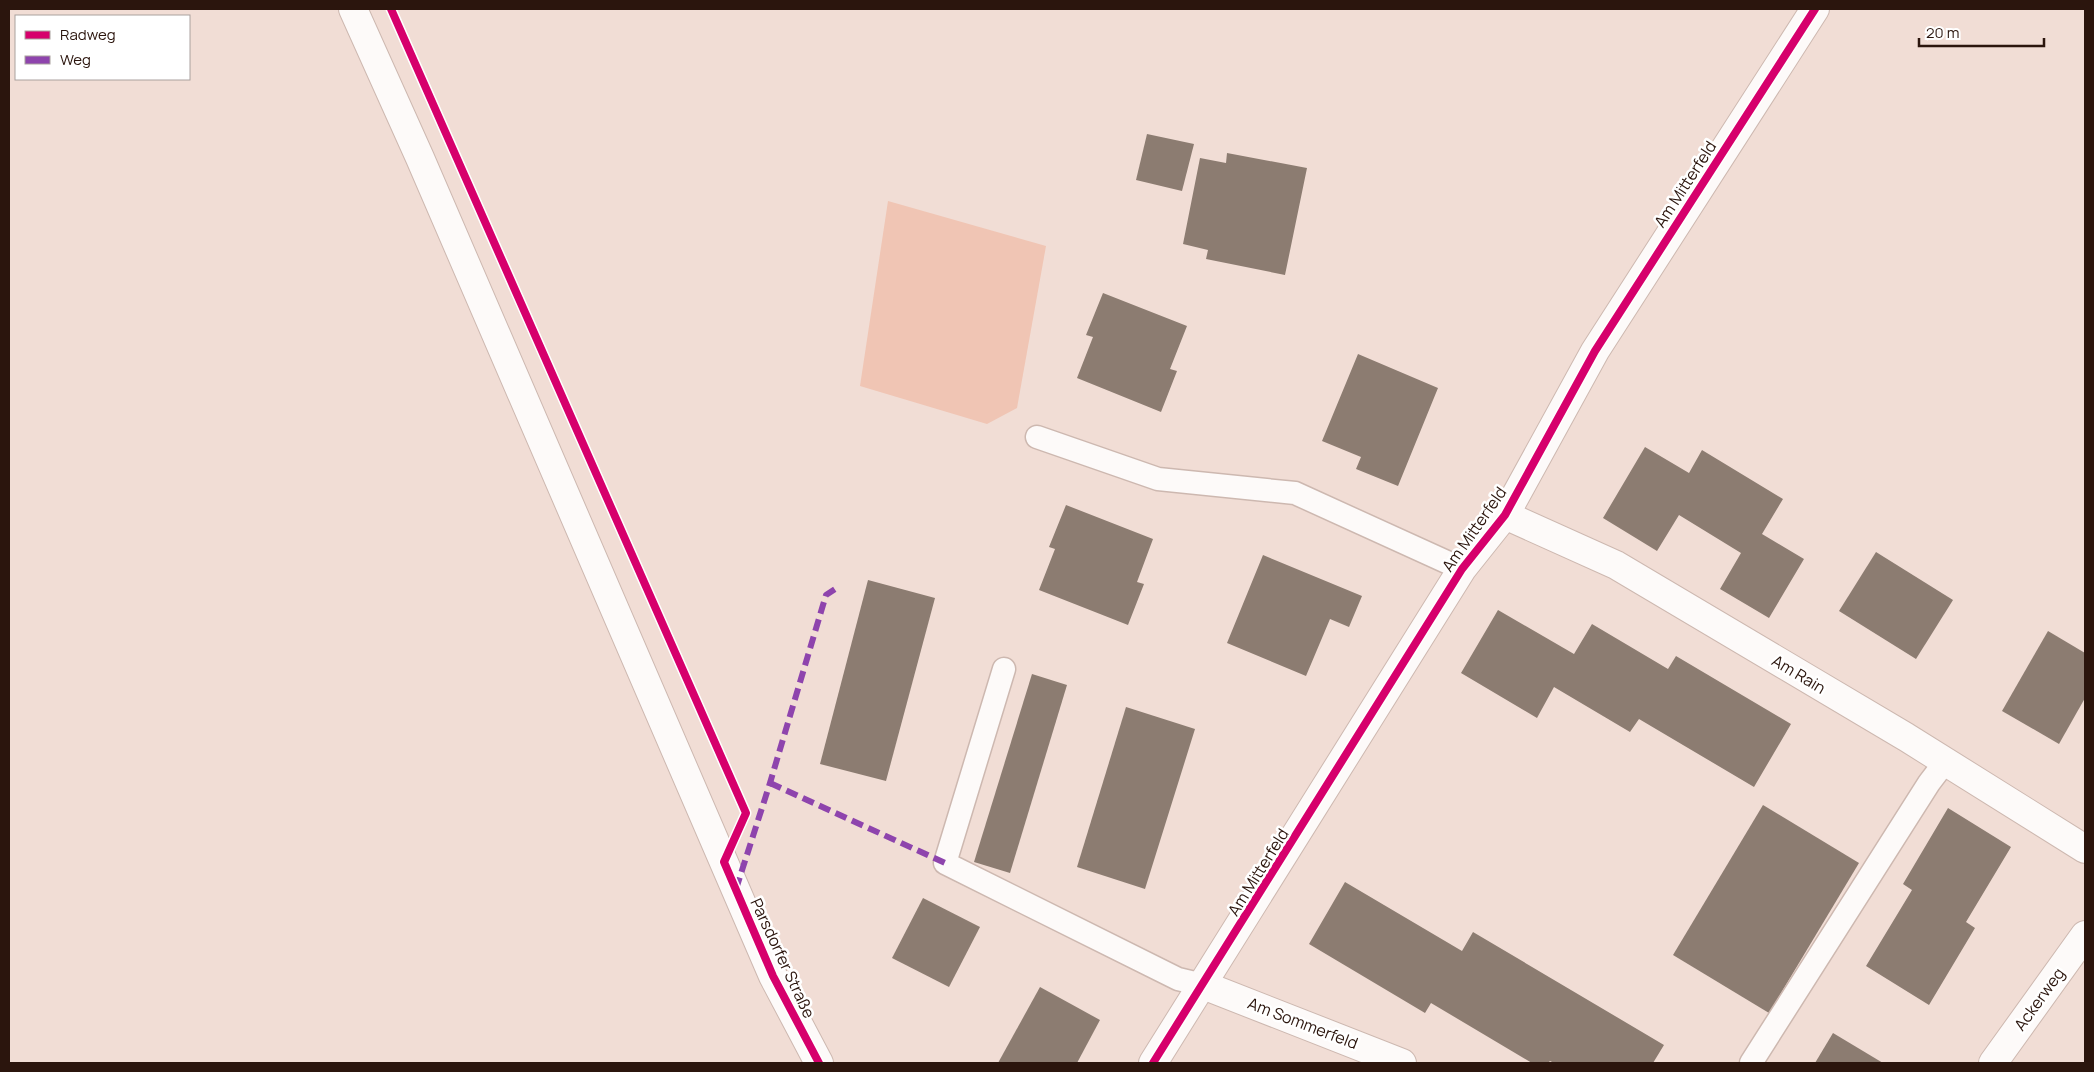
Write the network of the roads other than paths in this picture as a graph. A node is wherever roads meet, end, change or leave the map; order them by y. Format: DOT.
graph roads {
  1 [pos="353,9"];
  2 [pos="1815,9"];
  3 [pos="1037,437"];
  4 [pos="1505,515"];
  5 [pos="1462,569"];
  6 [pos="1004,669"];
  7 [pos="1945,762"];
  8 [pos="2085,849"];
  9 [pos="2085,935"];
  10 [pos="1203,985"];
  11 [pos="819,1063"];
  12 [pos="1153,1063"];
  13 [pos="1402,1063"];
  14 [pos="1751,1063"];
  15 [pos="1993,1063"];
  1 -- 11 [label="street, Parsdorfer Straße"];
  2 -- 4 [label="street, Am Mitterfeld"];
  3 -- 5 [label="lane"];
  4 -- 5 [label="street, Am Mitterfeld"];
  4 -- 7 [label="street, Am Rain"];
  5 -- 10 [label="street, Am Mitterfeld"];
  6 -- 10 [label="lane"];
  7 -- 8 [label="street, Am Rain"];
  7 -- 14 [label="lane"];
  9 -- 15 [label="street, Ackerweg"];
  10 -- 12 [label="street, Am Mitterfeld"];
  10 -- 13 [label="street, Am Sommerfeld"];
}
